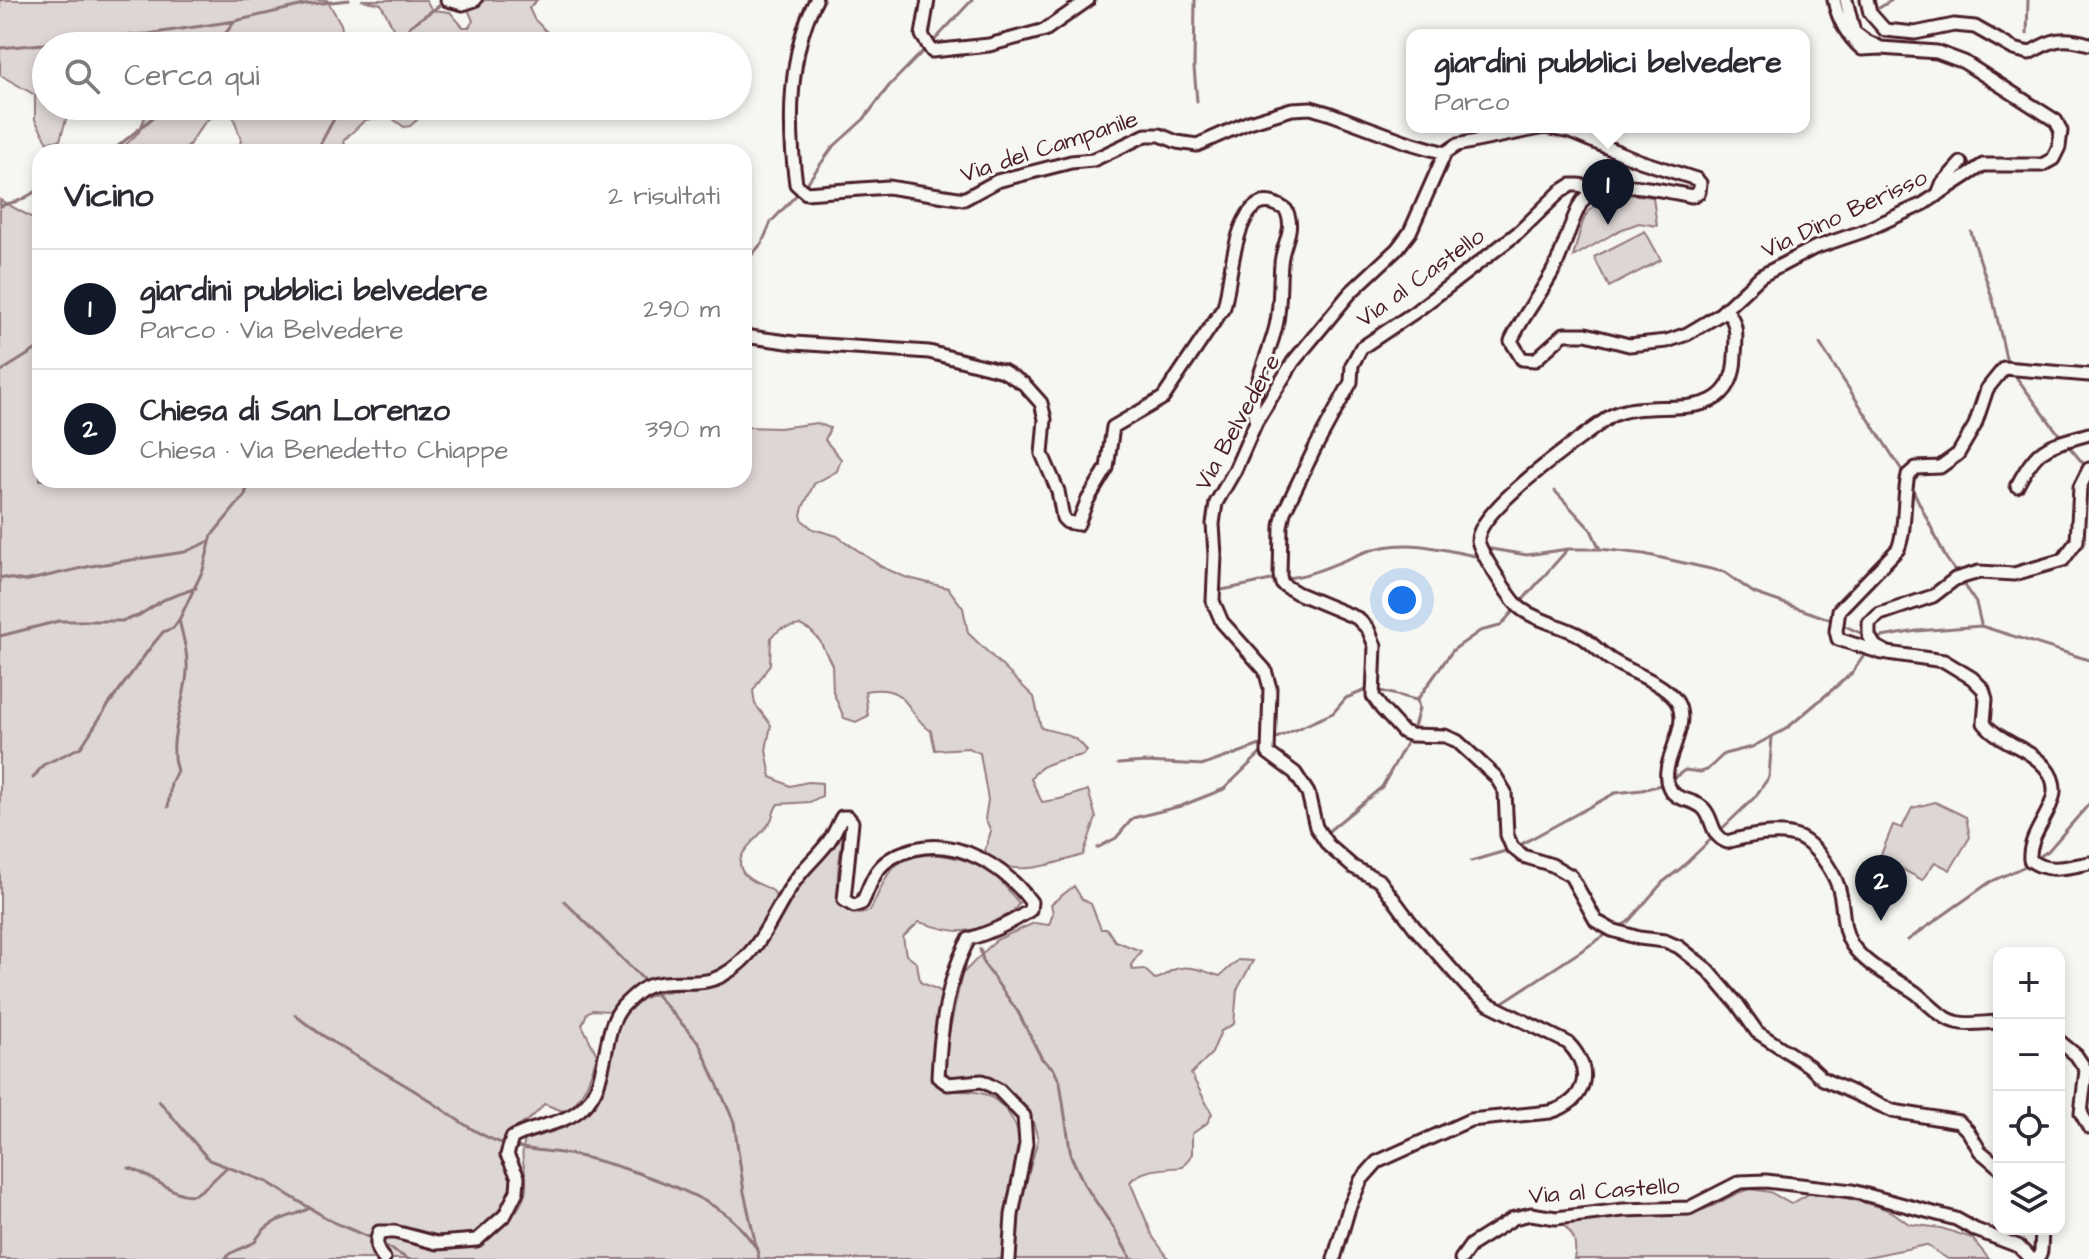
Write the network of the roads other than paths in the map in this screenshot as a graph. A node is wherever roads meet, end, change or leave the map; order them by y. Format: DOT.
graph roads {
  1 [pos="447,0"];
  2 [pos="475,0"];
  3 [pos="816,0"];
  4 [pos="928,0"];
  5 [pos="1088,0"];
  6 [pos="1834,0"];
  7 [pos="1846,0"];
  8 [pos="1867,0"];
  9 [pos="2089,44"];
  10 [pos="1881,48"];
  11 [pos="1516,133"];
  12 [pos="1572,133"];
  13 [pos="1445,153"];
  14 [pos="1961,163"];
  15 [pos="1633,186"];
  16 [pos="1589,192"];
  17 [pos="1937,195"];
  18 [pos="1685,203"];
  19 [pos="1725,309"];
  20 [pos="752,337"];
  21 [pos="2089,375"];
  22 [pos="1256,422"];
  23 [pos="2089,434"];
  24 [pos="2089,469"];
  25 [pos="2017,486"];
  26 [pos="1888,653"];
  27 [pos="2089,863"];
  28 [pos="1993,1022"];
  29 [pos="2065,1046"];
  30 [pos="2089,1127"];
  31 [pos="1994,1163"];
  32 [pos="2042,1235"];
  33 [pos="384,1259"];
  34 [pos="1009,1259"];
  35 [pos="1334,1259"];
  36 [pos="1461,1259"];
  37 [pos="2031,1259"];
  38 [pos="2038,1259"];
  1 -- 2 [label="street"];
  3 -- 13 [label="street, Via del Campanile"];
  4 -- 5 [label="street"];
  6 -- 10 [label="street"];
  7 -- 10 [label="street"];
  8 -- 9 [label="street"];
  10 -- 17 [label="street, Via Dino Berisso"];
  11 -- 13 [label="street"];
  12 -- 15 [label="street"];
  13 -- 22 [label="street, Via Belvedere"];
  14 -- 17 [label="street"];
  15 -- 16 [label="street"];
  15 -- 18 [label="street"];
  16 -- 19 [label="street, Via Dino Berisso"];
  16 -- 31 [label="street, Via al Castello"];
  17 -- 19 [label="street, Via Dino Berisso"];
  19 -- 28 [label="street"];
  20 -- 22 [label="street"];
  21 -- 26 [label="street"];
  22 -- 35 [label="street, Via Belvedere"];
  23 -- 25 [label="street"];
  24 -- 26 [label="street"];
  26 -- 27 [label="street"];
  29 -- 30 [label="street"];
  32 -- 38 [label="street"];
  33 -- 34 [label="street"];
  36 -- 37 [label="street, Via al Castello"];
}
